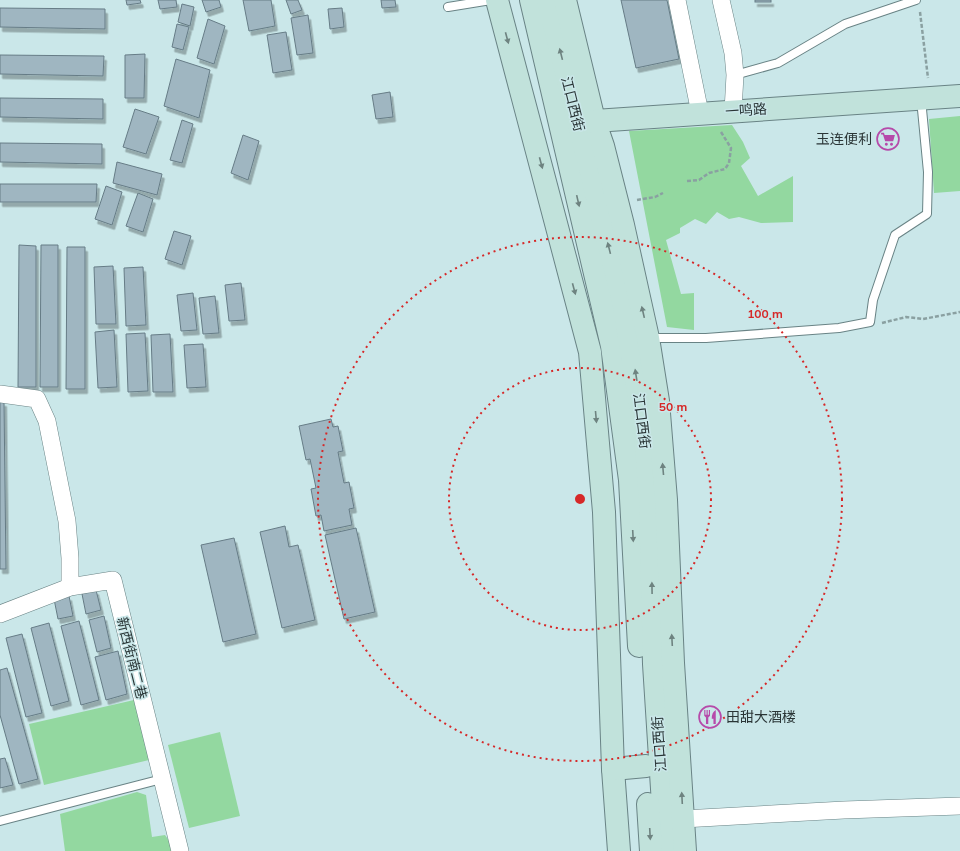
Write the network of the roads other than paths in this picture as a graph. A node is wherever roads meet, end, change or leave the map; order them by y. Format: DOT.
graph roads {
  1 [pos="491,0"];
  2 [pos="497,0"];
  3 [pos="531,0"];
  4 [pos="548,0"];
  5 [pos="565,0"];
  6 [pos="677,0"];
  7 [pos="721,0"];
  8 [pos="916,0"];
  9 [pos="448,7"];
  10 [pos="735,75"];
  11 [pos="960,96"];
  12 [pos="926,99"];
  13 [pos="733,111"];
  14 [pos="700,113"];
  15 [pos="577,122"];
  16 [pos="532,131"];
  17 [pos="630,342"];
  18 [pos="590,352"];
  19 [pos="0,394"];
  20 [pos="649,503"];
  21 [pos="604,512"];
  22 [pos="70,587"];
  23 [pos="0,614"];
  24 [pos="662,763"];
  25 [pos="614,769"];
  26 [pos="162,779"];
  27 [pos="960,806"];
  28 [pos="683,819"];
  29 [pos="0,821"];
  30 [pos="180,851"];
  31 [pos="619,851"];
  32 [pos="650,851"];
  33 [pos="666,851"];
  34 [pos="685,851"];
  1 -- 9 [label="lane"];
  2 -- 16 [label="street, one-way"];
  3 -- 15 [label="street, 江口西街"];
  15 -- 4 [label="street, 江口西街, one-way"];
  5 -- 15 [label="street"];
  6 -- 14 [label="street"];
  7 -- 10 [label="street"];
  8 -- 10 [label="lane"];
  10 -- 13 [label="street"];
  11 -- 12 [label="street, 一鸣路"];
  12 -- 13 [label="street, 一鸣路"];
  12 -- 17 [label="lane"];
  13 -- 14 [label="street, 一鸣路"];
  14 -- 15 [label="street, 一鸣路"];
  15 -- 16 [label="street, 一鸣路"];
  15 -- 17 [label="street, 江口西街"];
  17 -- 15 [label="street, one-way"];
  16 -- 18 [label="street, one-way"];
  17 -- 18 [label="street"];
  17 -- 20 [label="street, 江口西街"];
  18 -- 21 [label="street, one-way"];
  19 -- 22 [label="street"];
  20 -- 21 [label="street"];
  20 -- 24 [label="street, 江口西街, one-way"];
  24 -- 20 [label="street, 江口西街, one-way"];
  21 -- 25 [label="street"];
  22 -- 23 [label="street, 新西街南二巷"];
  22 -- 26 [label="street, 新西街南二巷"];
  24 -- 25 [label="street"];
  28 -- 24 [label="street, one-way"];
  24 -- 32 [label="street, 江口西街, one-way"];
  24 -- 33 [label="street, 江口西街"];
  25 -- 31 [label="street"];
  26 -- 29 [label="lane"];
  26 -- 30 [label="street, 新西街南二巷"];
  27 -- 28 [label="street"];
  28 -- 34 [label="street"];
}
